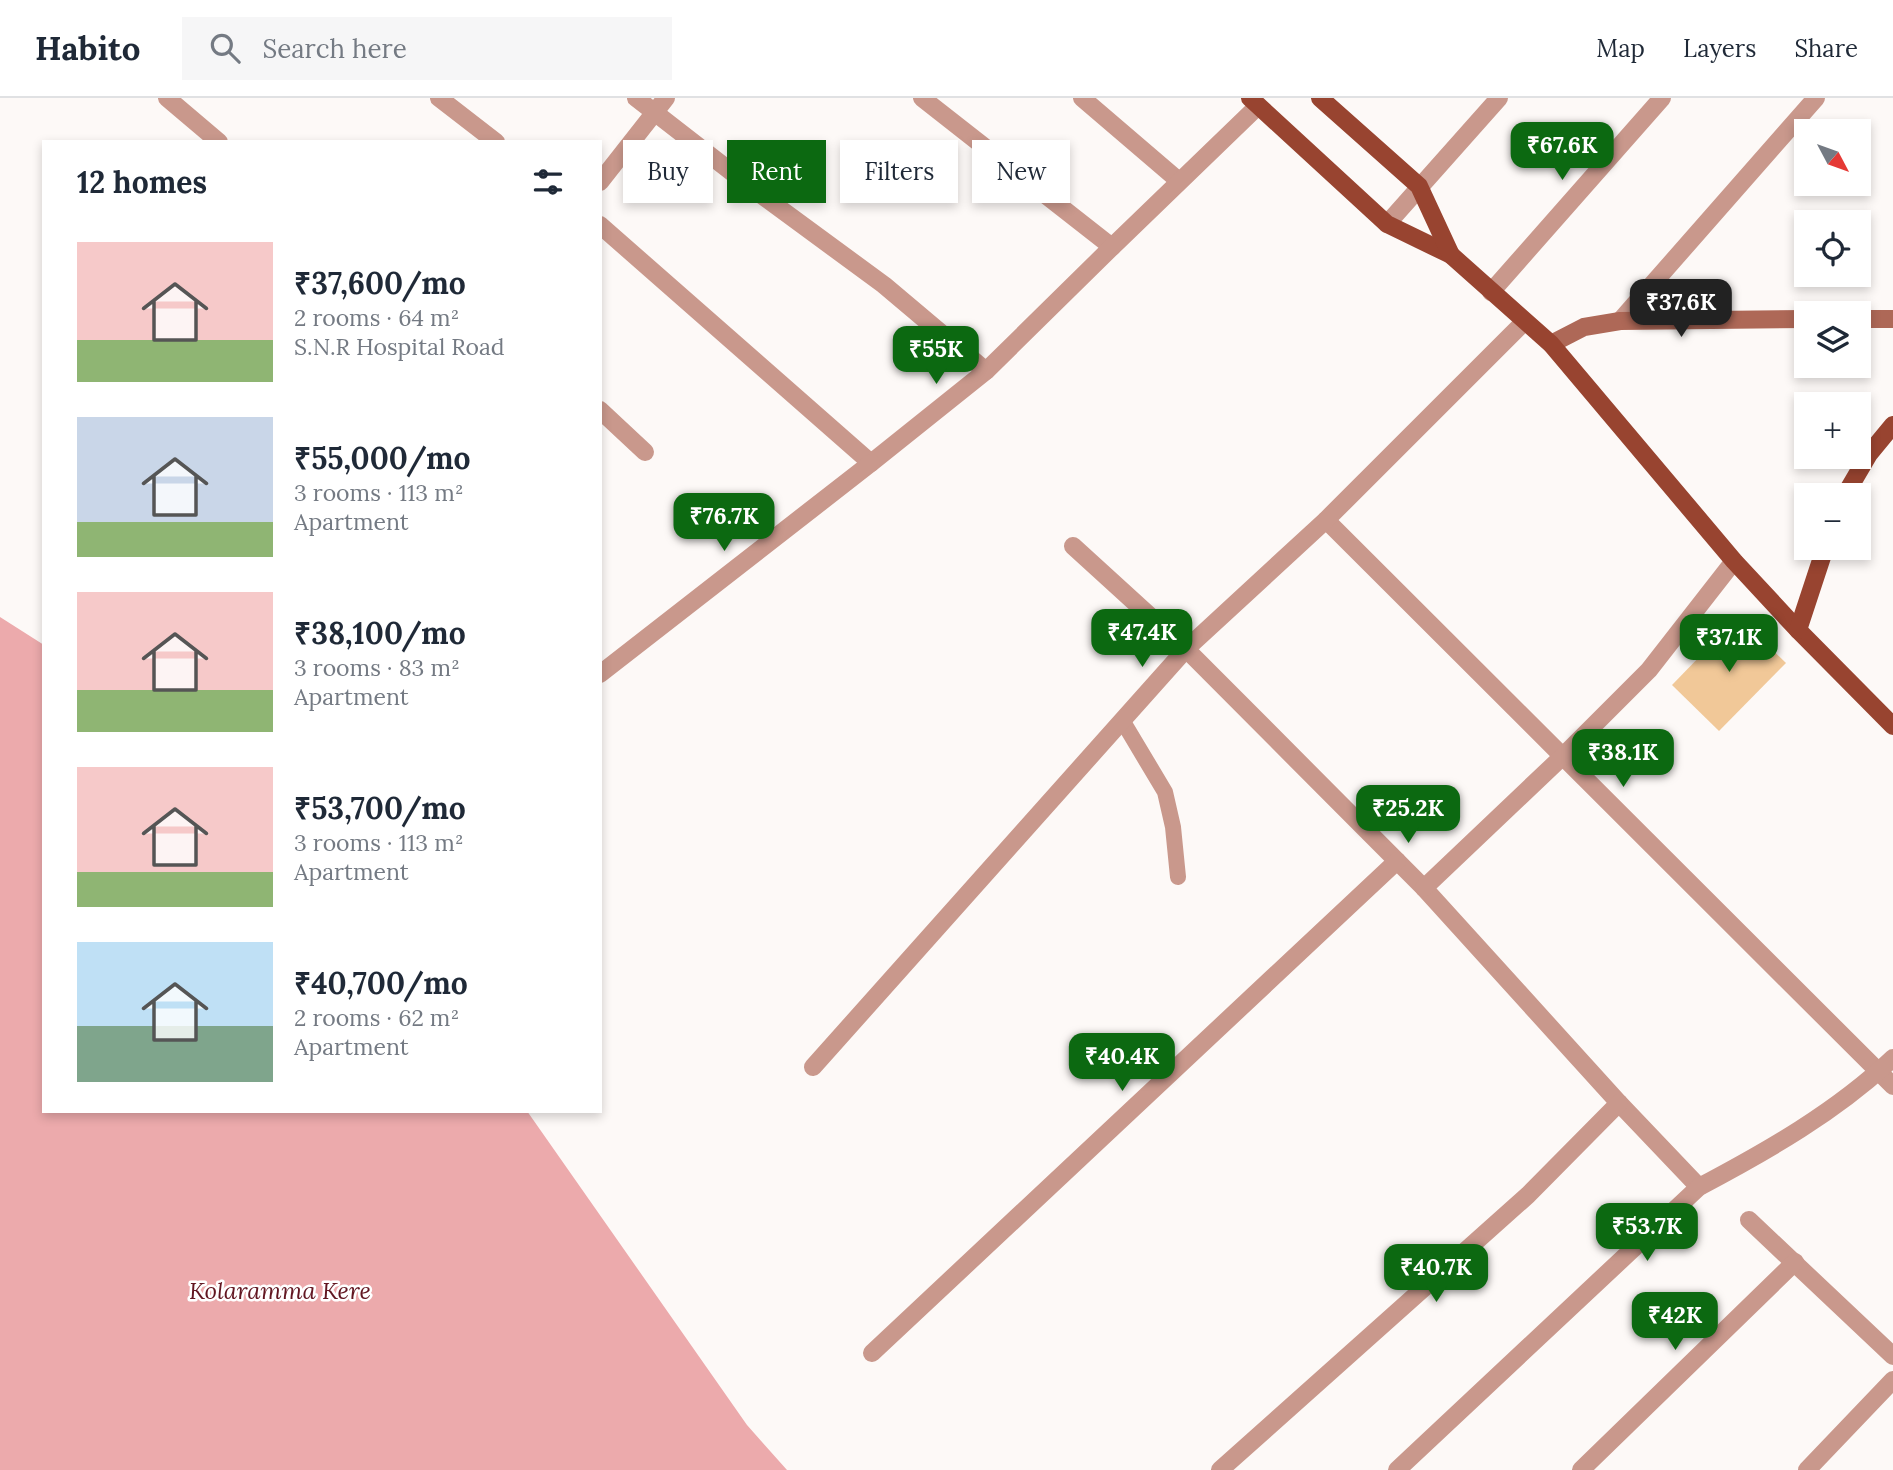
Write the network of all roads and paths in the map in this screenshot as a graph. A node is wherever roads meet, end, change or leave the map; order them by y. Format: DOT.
graph roads {
  1 [pos="167,98"];
  2 [pos="439,98"];
  3 [pos="636,98"];
  4 [pos="666,98"];
  5 [pos="922,98"];
  6 [pos="1082,98"];
  7 [pos="1320,98"];
  8 [pos="1499,98"];
  9 [pos="1662,98"];
  10 [pos="1816,98"];
  11 [pos="1254,102"];
  12 [pos="654,112"];
  13 [pos="217,140"];
  14 [pos="493,140"];
  15 [pos="602,179"];
  16 [pos="1179,181"];
  17 [pos="1419,186"];
  18 [pos="1387,224"];
  19 [pos="602,227"];
  20 [pos="1112,247"];
  21 [pos="1451,255"];
  22 [pos="1491,292"];
  23 [pos="1893,318"];
  24 [pos="1794,319"];
  25 [pos="1871,319"];
  26 [pos="1620,321"];
  27 [pos="1524,322"];
  28 [pos="1550,344"];
  29 [pos="986,370"];
  30 [pos="602,412"];
  31 [pos="1893,425"];
  32 [pos="645,452"];
  33 [pos="871,463"];
  34 [pos="1852,483"];
  35 [pos="1326,520"];
  36 [pos="1073,546"];
  37 [pos="1821,560"];
  38 [pos="1734,561"];
  39 [pos="1798,630"];
  40 [pos="1186,649"];
  41 [pos="602,672"];
  42 [pos="1122,720"];
  43 [pos="1893,726"];
  44 [pos="1563,756"];
  45 [pos="1397,861"];
  46 [pos="1178,877"];
  47 [pos="1424,888"];
  48 [pos="1893,1058"];
  49 [pos="813,1066"];
  50 [pos="1878,1072"];
  51 [pos="1893,1086"];
  52 [pos="1619,1103"];
  53 [pos="1699,1187"];
  54 [pos="1749,1220"];
  55 [pos="1795,1262"];
  56 [pos="872,1353"];
  57 [pos="1893,1356"];
  58 [pos="1893,1380"];
  59 [pos="1220,1470"];
  60 [pos="1397,1470"];
  61 [pos="1580,1470"];
  62 [pos="1807,1470"];
  1 -- 13 [label="street"];
  2 -- 14 [label="street"];
  3 -- 12 [label="street"];
  4 -- 12 [label="street"];
  5 -- 20 [label="street"];
  6 -- 16 [label="street"];
  7 -- 17 [label="main road"];
  8 -- 17 [label="street"];
  9 -- 22 [label="street"];
  10 -- 26 [label="street"];
  11 -- 16 [label="street"];
  11 -- 18 [label="main road"];
  12 -- 15 [label="street"];
  12 -- 29 [label="street"];
  16 -- 20 [label="street"];
  17 -- 18 [label="street"];
  17 -- 21 [label="main road"];
  18 -- 21 [label="main road"];
  19 -- 33 [label="street"];
  20 -- 29 [label="street"];
  21 -- 22 [label="main road"];
  22 -- 27 [label="main road"];
  23 -- 25 [label="main road"];
  24 -- 26 [label="main road"];
  26 -- 28 [label="main road"];
  27 -- 28 [label="main road"];
  27 -- 35 [label="street"];
  28 -- 38 [label="main road"];
  29 -- 33 [label="street"];
  30 -- 32 [label="street"];
  31 -- 34 [label="main road"];
  33 -- 41 [label="street"];
  35 -- 40 [label="street"];
  35 -- 44 [label="street"];
  36 -- 40 [label="street"];
  37 -- 39 [label="main road"];
  38 -- 39 [label="main road"];
  38 -- 44 [label="street"];
  39 -- 43 [label="main road"];
  40 -- 42 [label="street"];
  40 -- 45 [label="street"];
  42 -- 46 [label="lane"];
  42 -- 49 [label="street"];
  44 -- 47 [label="street"];
  44 -- 50 [label="street"];
  45 -- 47 [label="street"];
  45 -- 56 [label="street"];
  47 -- 52 [label="street"];
  48 -- 50 [label="street"];
  50 -- 51 [label="street"];
  50 -- 53 [label="street"];
  52 -- 53 [label="street"];
  52 -- 59 [label="street"];
  53 -- 60 [label="street"];
  54 -- 55 [label="street"];
  55 -- 57 [label="street"];
  55 -- 61 [label="street"];
  58 -- 62 [label="street"];
}
